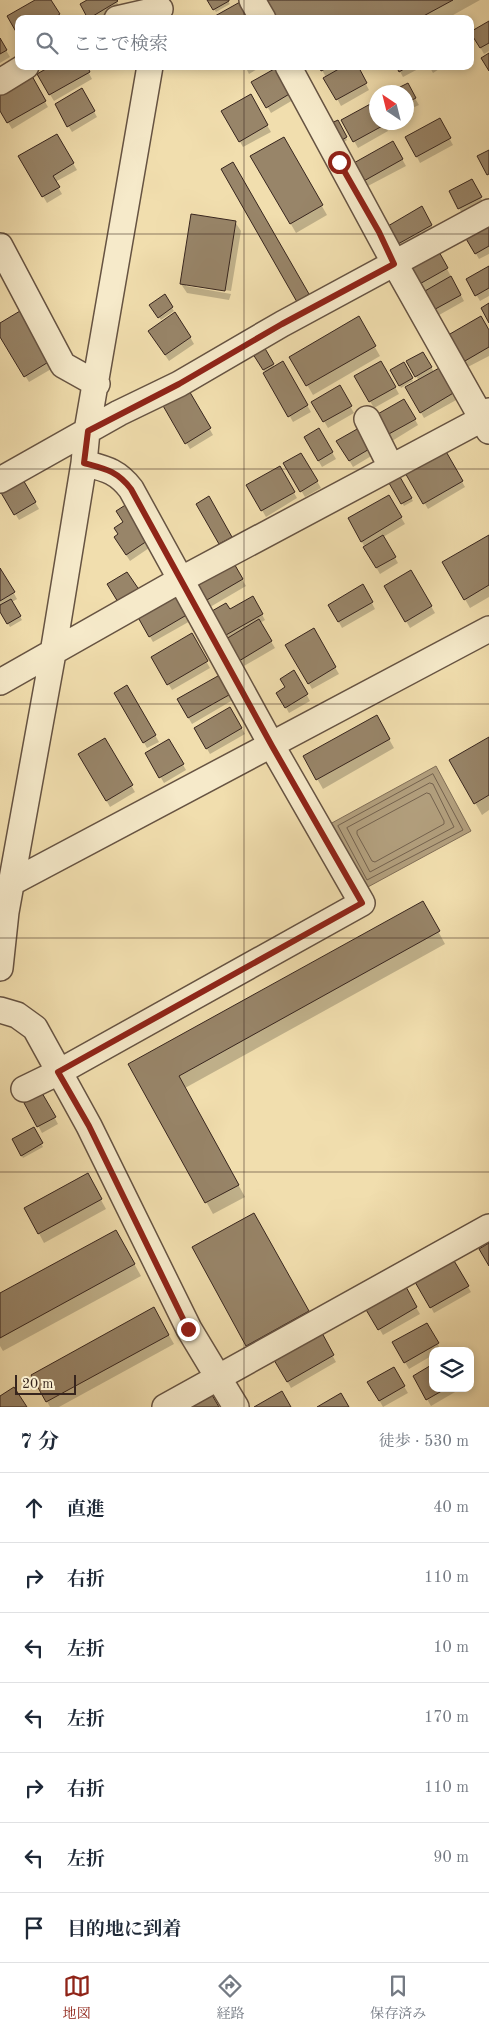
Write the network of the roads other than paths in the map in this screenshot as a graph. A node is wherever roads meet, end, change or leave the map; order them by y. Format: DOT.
graph roads {
  1 [pos="252,0"];
  2 [pos="159,9"];
  3 [pos="134,15"];
  4 [pos="261,15"];
  5 [pos="20,70"];
  6 [pos="149,70"];
  7 [pos="290,70"];
  8 [pos="0,82"];
  9 [pos="489,212"];
  10 [pos="0,246"];
  11 [pos="394,264"];
  12 [pos="97,384"];
  13 [pos="366,419"];
  14 [pos="487,420"];
  15 [pos="88,431"];
  16 [pos="84,463"];
  17 [pos="391,467"];
  18 [pos="0,480"];
  19 [pos="180,580"];
  20 [pos="489,629"];
  21 [pos="53,653"];
  22 [pos="0,682"];
  23 [pos="272,746"];
  24 [pos="11,883"];
  25 [pos="3,912"];
  26 [pos="0,968"];
  27 [pos="0,1010"];
  28 [pos="58,1072"];
  29 [pos="24,1089"];
  30 [pos="489,1227"];
  31 [pos="219,1377"];
  32 [pos="165,1407"];
  33 [pos="236,1407"];
  1 -- 4 [label="street"];
  2 -- 3 [label="street"];
  5 -- 8 [label="street"];
  6 -- 12 [label="street"];
  7 -- 11 [label="street"];
  9 -- 11 [label="street"];
  10 -- 12 [label="street"];
  11 -- 14 [label="street"];
  11 -- 15 [label="street"];
  12 -- 15 [label="street"];
  13 -- 17 [label="street"];
  14 -- 17 [label="street"];
  15 -- 16 [label="street"];
  15 -- 18 [label="street"];
  16 -- 19 [label="street"];
  16 -- 21 [label="street"];
  17 -- 19 [label="street"];
  19 -- 21 [label="street"];
  19 -- 23 [label="street"];
  20 -- 23 [label="street"];
  21 -- 22 [label="street"];
  21 -- 24 [label="street"];
  23 -- 24 [label="street"];
  23 -- 28 [label="street"];
  24 -- 25 [label="street"];
  25 -- 26 [label="street"];
  27 -- 28 [label="street"];
  28 -- 29 [label="street"];
  28 -- 31 [label="street"];
  30 -- 31 [label="street"];
  31 -- 32 [label="street"];
  31 -- 33 [label="street"];
}
